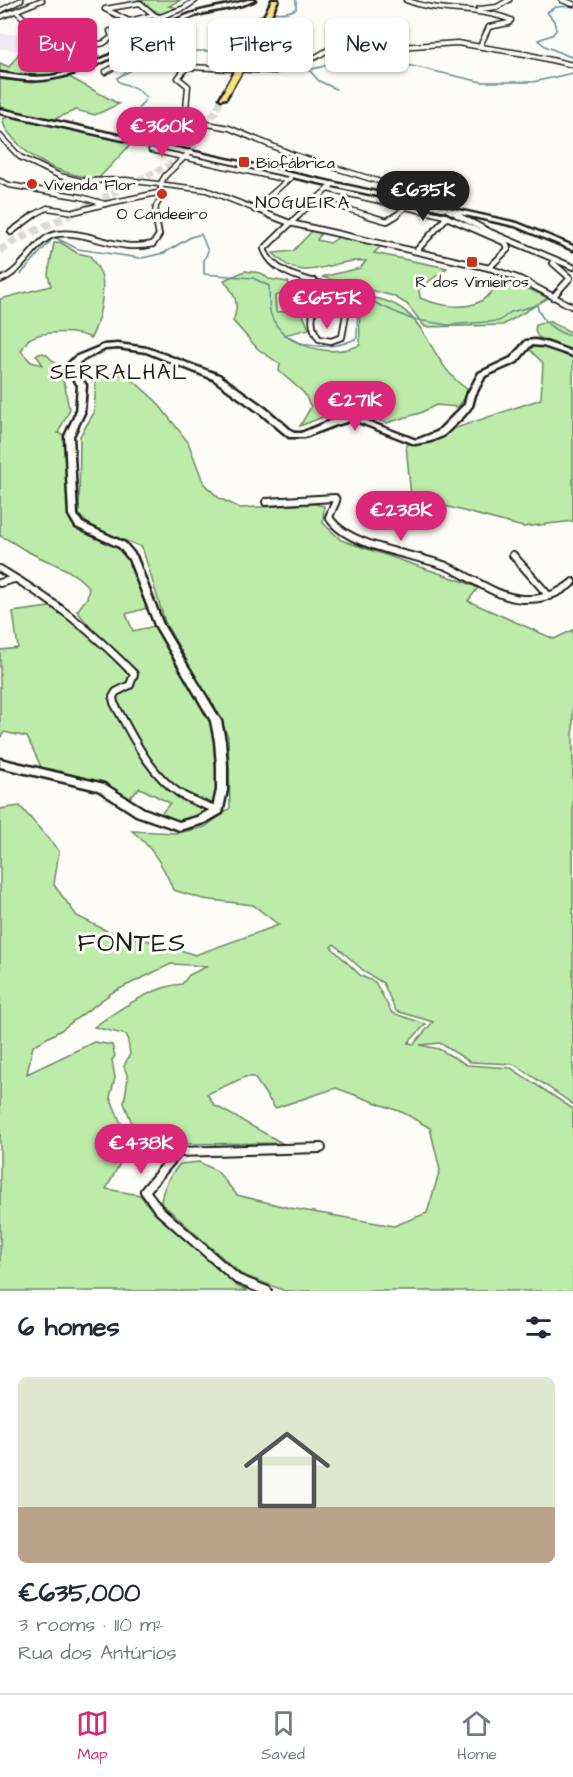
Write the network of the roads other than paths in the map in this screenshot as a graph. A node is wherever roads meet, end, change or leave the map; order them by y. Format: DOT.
graph roads {
  1 [pos="21,0"];
  2 [pos="42,0"];
  3 [pos="196,0"];
  4 [pos="253,0"];
  5 [pos="406,0"];
  6 [pos="509,0"];
  7 [pos="562,0"];
  8 [pos="275,1"];
  9 [pos="573,4"];
  10 [pos="472,10"];
  11 [pos="0,11"];
  12 [pos="17,12"];
  13 [pos="154,15"];
  14 [pos="0,17"];
  15 [pos="24,18"];
  16 [pos="160,18"];
  17 [pos="187,18"];
  18 [pos="480,46"];
  19 [pos="109,56"];
  20 [pos="573,65"];
  21 [pos="109,70"];
  22 [pos="105,72"];
  23 [pos="0,75"];
  24 [pos="223,98"];
  25 [pos="0,111"];
  26 [pos="181,114"];
  27 [pos="0,136"];
  28 [pos="140,141"];
  29 [pos="151,150"];
  30 [pos="187,154"];
  31 [pos="290,178"];
  32 [pos="0,181"];
  33 [pos="161,183"];
  34 [pos="333,184"];
  35 [pos="327,189"];
  36 [pos="162,192"];
  37 [pos="316,200"];
  38 [pos="105,204"];
  39 [pos="408,204"];
  40 [pos="437,207"];
  41 [pos="254,210"];
  42 [pos="448,213"];
  43 [pos="290,223"];
  44 [pos="11,232"];
  45 [pos="573,248"];
  46 [pos="417,250"];
  47 [pos="552,261"];
  48 [pos="573,267"];
  49 [pos="489,268"];
  50 [pos="0,280"];
  51 [pos="314,281"];
  52 [pos="337,288"];
  53 [pos="318,292"];
  54 [pos="553,297"];
  55 [pos="573,307"];
  56 [pos="573,354"];
  57 [pos="266,502"];
  58 [pos="513,555"];
  59 [pos="0,569"];
  60 [pos="14,579"];
  61 [pos="573,582"];
  62 [pos="0,583"];
  63 [pos="549,596"];
  64 [pos="0,763"];
  65 [pos="218,810"];
  66 [pos="321,1148"];
  67 [pos="267,1291"];
  1 -- 11 [label="street"];
  2 -- 12 [label="street"];
  3 -- 16 [label="street"];
  4 -- 17 [label="street"];
  5 -- 10 [label="street"];
  6 -- 10 [label="street"];
  7 -- 9 [label="street"];
  8 -- 24 [label="main road, bridge"];
  10 -- 18 [label="street"];
  12 -- 14 [label="street"];
  12 -- 15 [label="street"];
  13 -- 13 [label="street"];
  13 -- 16 [label="street"];
  18 -- 20 [label="street"];
  18 -- 26 [label="street"];
  19 -- 23 [label="street"];
  21 -- 22 [label="street"];
  25 -- 28 [label="street"];
  26 -- 28 [label="street"];
  26 -- 40 [label="street"];
  27 -- 33 [label="street"];
  28 -- 30 [label="street"];
  29 -- 30 [label="street"];
  30 -- 31 [label="street"];
  30 -- 33 [label="street"];
  31 -- 34 [label="street"];
  31 -- 41 [label="street"];
  32 -- 38 [label="street"];
  33 -- 36 [label="street"];
  33 -- 41 [label="street"];
  34 -- 35 [label="street"];
  34 -- 39 [label="street"];
  35 -- 37 [label="street"];
  35 -- 39 [label="street"];
  36 -- 38 [label="street"];
  36 -- 50 [label="street"];
  37 -- 39 [label="street"];
  37 -- 43 [label="street"];
  38 -- 44 [label="street"];
  39 -- 40 [label="street"];
  39 -- 42 [label="street"];
  40 -- 42 [label="street"];
  41 -- 43 [label="street"];
  42 -- 45 [label="street"];
  42 -- 46 [label="street"];
  42 -- 47 [label="street"];
  42 -- 49 [label="street"];
  43 -- 46 [label="street"];
  43 -- 51 [label="street"];
  46 -- 49 [label="street"];
  47 -- 48 [label="street"];
  47 -- 54 [label="street"];
  49 -- 54 [label="street"];
  51 -- 52 [label="street"];
  51 -- 53 [label="street"];
  52 -- 53 [label="street"];
  52 -- 53 [label="street"];
  54 -- 55 [label="street"];
  56 -- 65 [label="street"];
  57 -- 63 [label="street"];
  58 -- 63 [label="street"];
  59 -- 60 [label="street"];
  60 -- 62 [label="street"];
  60 -- 65 [label="street"];
  61 -- 63 [label="street"];
  64 -- 65 [label="street"];
  66 -- 67 [label="street"];
}
